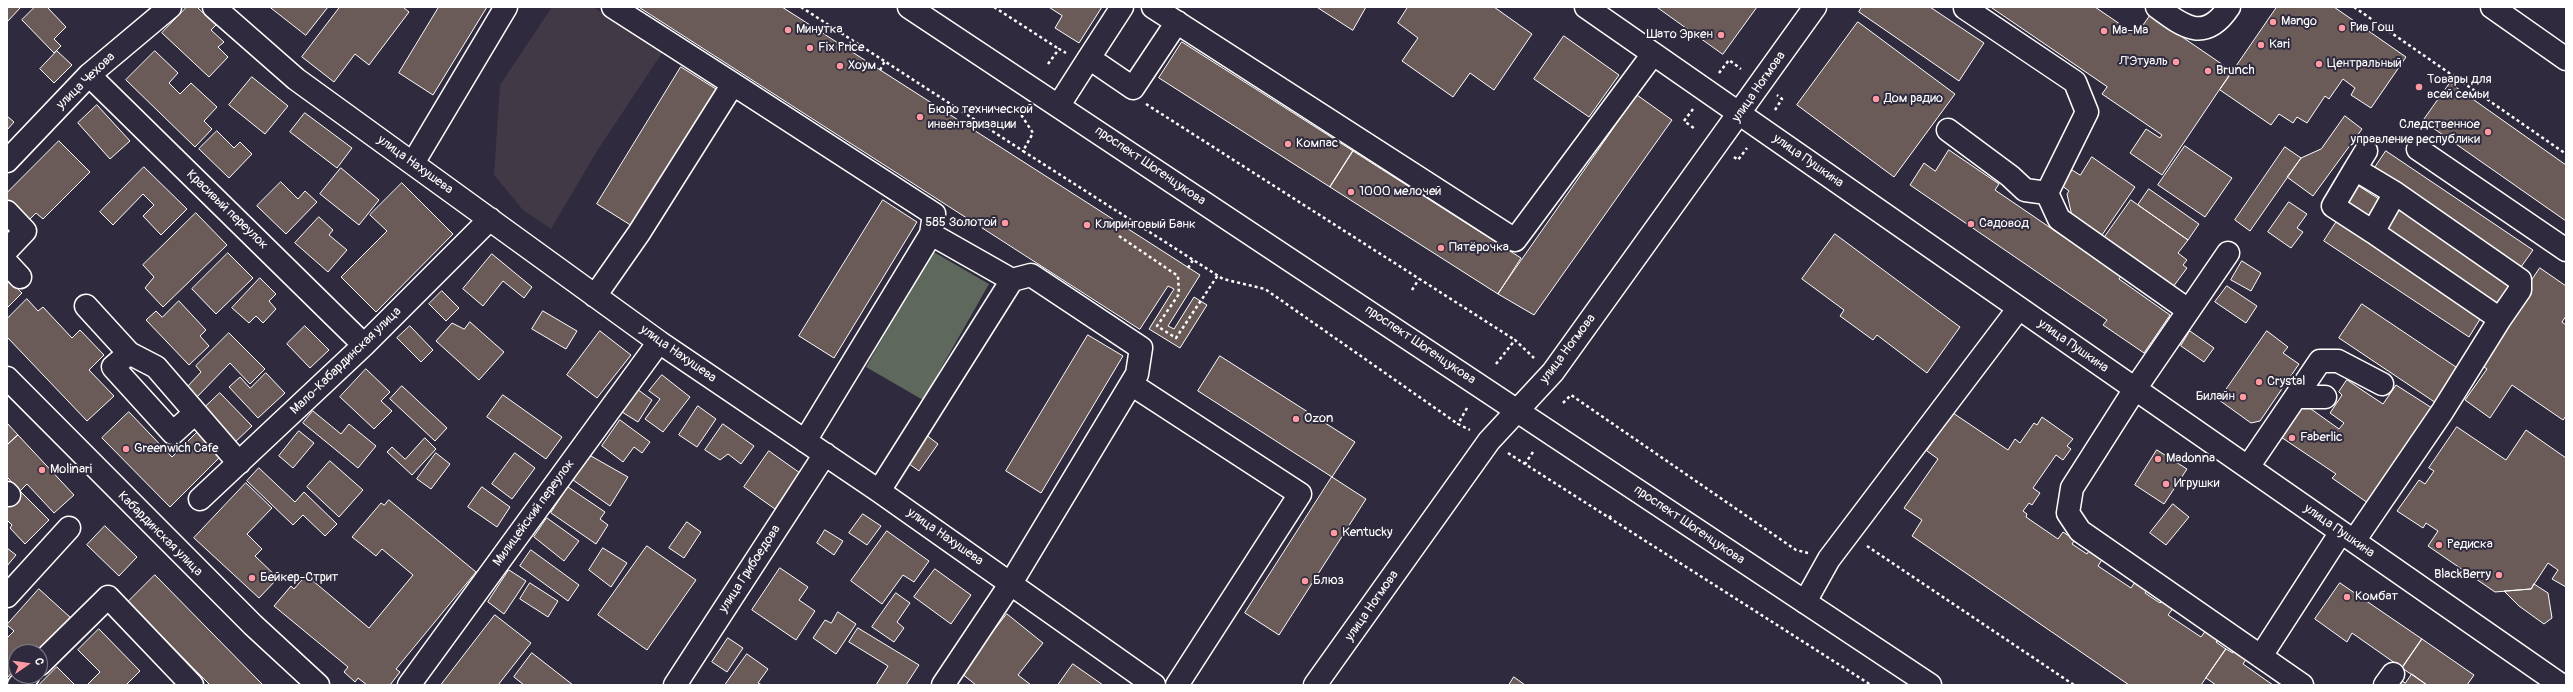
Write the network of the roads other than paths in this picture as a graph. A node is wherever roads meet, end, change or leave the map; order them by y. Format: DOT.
graph roads {
  1 [pos="170,7"];
  2 [pos="214,7"];
  3 [pos="506,7"];
  4 [pos="613,7"];
  5 [pos="909,7"];
  6 [pos="1122,7"];
  7 [pos="1153,7"];
  8 [pos="1586,7"];
  9 [pos="1815,7"];
  10 [pos="2157,7"];
  11 [pos="2229,7"];
  12 [pos="1965,8"];
  13 [pos="2503,10"];
  14 [pos="1177,22"];
  15 [pos="1654,54"];
  16 [pos="2566,59"];
  17 [pos="1087,62"];
  18 [pos="89,75"];
  19 [pos="733,84"];
  20 [pos="1059,105"];
  21 [pos="1739,114"];
  22 [pos="1948,130"];
  23 [pos="2418,149"];
  24 [pos="7,161"];
  25 [pos="413,163"];
  26 [pos="2047,193"];
  27 [pos="2395,193"];
  28 [pos="7,212"];
  29 [pos="490,219"];
  30 [pos="2373,232"];
  31 [pos="931,234"];
  32 [pos="7,250"];
  33 [pos="2566,250"];
  34 [pos="2228,253"];
  35 [pos="1012,280"];
  36 [pos="595,296"];
  37 [pos="86,306"];
  38 [pos="2019,308"];
  39 [pos="2188,310"];
  40 [pos="2500,319"];
  41 [pos="659,342"];
  42 [pos="364,345"];
  43 [pos="129,353"];
  44 [pos="7,378"];
  45 [pos="1131,384"];
  46 [pos="2382,384"];
  47 [pos="2135,389"];
  48 [pos="2297,397"];
  49 [pos="2325,397"];
  50 [pos="1518,410"];
  51 [pos="195,413"];
  52 [pos="805,440"];
  53 [pos="825,454"];
  54 [pos="239,463"];
  55 [pos="2248,467"];
  56 [pos="880,491"];
  57 [pos="200,499"];
  58 [pos="69,528"];
  59 [pos="2347,536"];
  60 [pos="1011,583"];
  61 [pos="7,596"];
  62 [pos="1805,602"];
  63 [pos="48,656"];
  64 [pos="2261,656"];
  65 [pos="2566,679"];
  66 [pos="192,685"];
  67 [pos="318,685"];
  68 [pos="409,685"];
  69 [pos="675,685"];
  70 [pos="943,685"];
  71 [pos="1154,685"];
  72 [pos="1177,685"];
  73 [pos="1315,685"];
  74 [pos="1930,685"];
  75 [pos="2302,685"];
  76 [pos="2561,685"];
  1 -- 18 [label="street, улица Чехова"];
  2 -- 25 [label="street, улица Нахушева"];
  3 -- 25 [label="street"];
  4 -- 19 [label="street"];
  5 -- 20 [label="street, проспект Шогенцукова"];
  6 -- 17 [label="street"];
  7 -- 14 [label="street"];
  8 -- 15 [label="street, улица Пушкина"];
  9 -- 21 [label="street, улица Ногмова"];
  10 -- 11 [label="street"];
  12 -- 26 [label="street"];
  13 -- 16 [label="street"];
  14 -- 15 [label="street"];
  14 -- 17 [label="street"];
  15 -- 21 [label="street, улица Пушкина"];
  17 -- 20 [label="street"];
  18 -- 24 [label="street, улица Чехова"];
  18 -- 42 [label="street, Красивый переулок"];
  19 -- 31 [label="street"];
  19 -- 36 [label="street"];
  20 -- 50 [label="street, проспект Шогенцукова"];
  21 -- 38 [label="street, улица Пушкина"];
  21 -- 50 [label="street, улица Ногмова"];
  22 -- 26 [label="street"];
  23 -- 33 [label="street"];
  25 -- 29 [label="street, улица Нахушева"];
  26 -- 39 [label="street"];
  27 -- 30 [label="street"];
  27 -- 30 [label="street"];
  27 -- 40 [label="street"];
  28 -- 32 [label="street"];
  29 -- 36 [label="street, улица Нахушева"];
  29 -- 42 [label="street, Мало-Кабардинская улица"];
  30 -- 40 [label="street"];
  31 -- 35 [label="street"];
  31 -- 52 [label="street"];
  34 -- 39 [label="street"];
  35 -- 45 [label="street"];
  35 -- 56 [label="street"];
  36 -- 41 [label="street, улица Нахушева"];
  37 -- 43 [label="street"];
  38 -- 47 [label="street, улица Пушкина"];
  38 -- 62 [label="street"];
  39 -- 47 [label="street"];
  40 -- 59 [label="street"];
  41 -- 52 [label="street, улица Нахушева"];
  41 -- 68 [label="street, Милицейский переулок"];
  42 -- 54 [label="street, Мало-Кабардинская улица"];
  43 -- 51 [label="street"];
  43 -- 51 [label="street"];
  44 -- 67 [label="street, Кабардинская улица"];
  45 -- 60 [label="street"];
  45 -- 72 [label="street"];
  46 -- 48 [label="street"];
  47 -- 55 [label="street, улица Пушкина"];
  47 -- 64 [label="street"];
  48 -- 49 [label="street"];
  48 -- 55 [label="street"];
  50 -- 62 [label="street, проспект Шогенцукова"];
  50 -- 73 [label="street, улица Ногмова"];
  51 -- 54 [label="street"];
  52 -- 53 [label="street, улица Нахушева"];
  53 -- 56 [label="street, улица Нахушева"];
  53 -- 69 [label="street, улица Грибоедова"];
  54 -- 57 [label="street, Мало-Кабардинская улица"];
  55 -- 59 [label="street, улица Пушкина"];
  56 -- 60 [label="street, улица Нахушева"];
  58 -- 61 [label="street"];
  59 -- 64 [label="street"];
  59 -- 76 [label="street, улица Пушкина"];
  60 -- 70 [label="street"];
  60 -- 71 [label="street, улица Нахушева"];
  62 -- 74 [label="street, проспект Шогенцукова"];
  63 -- 66 [label="street"];
  64 -- 75 [label="street"];
  65 -- 76 [label="street"];
}
